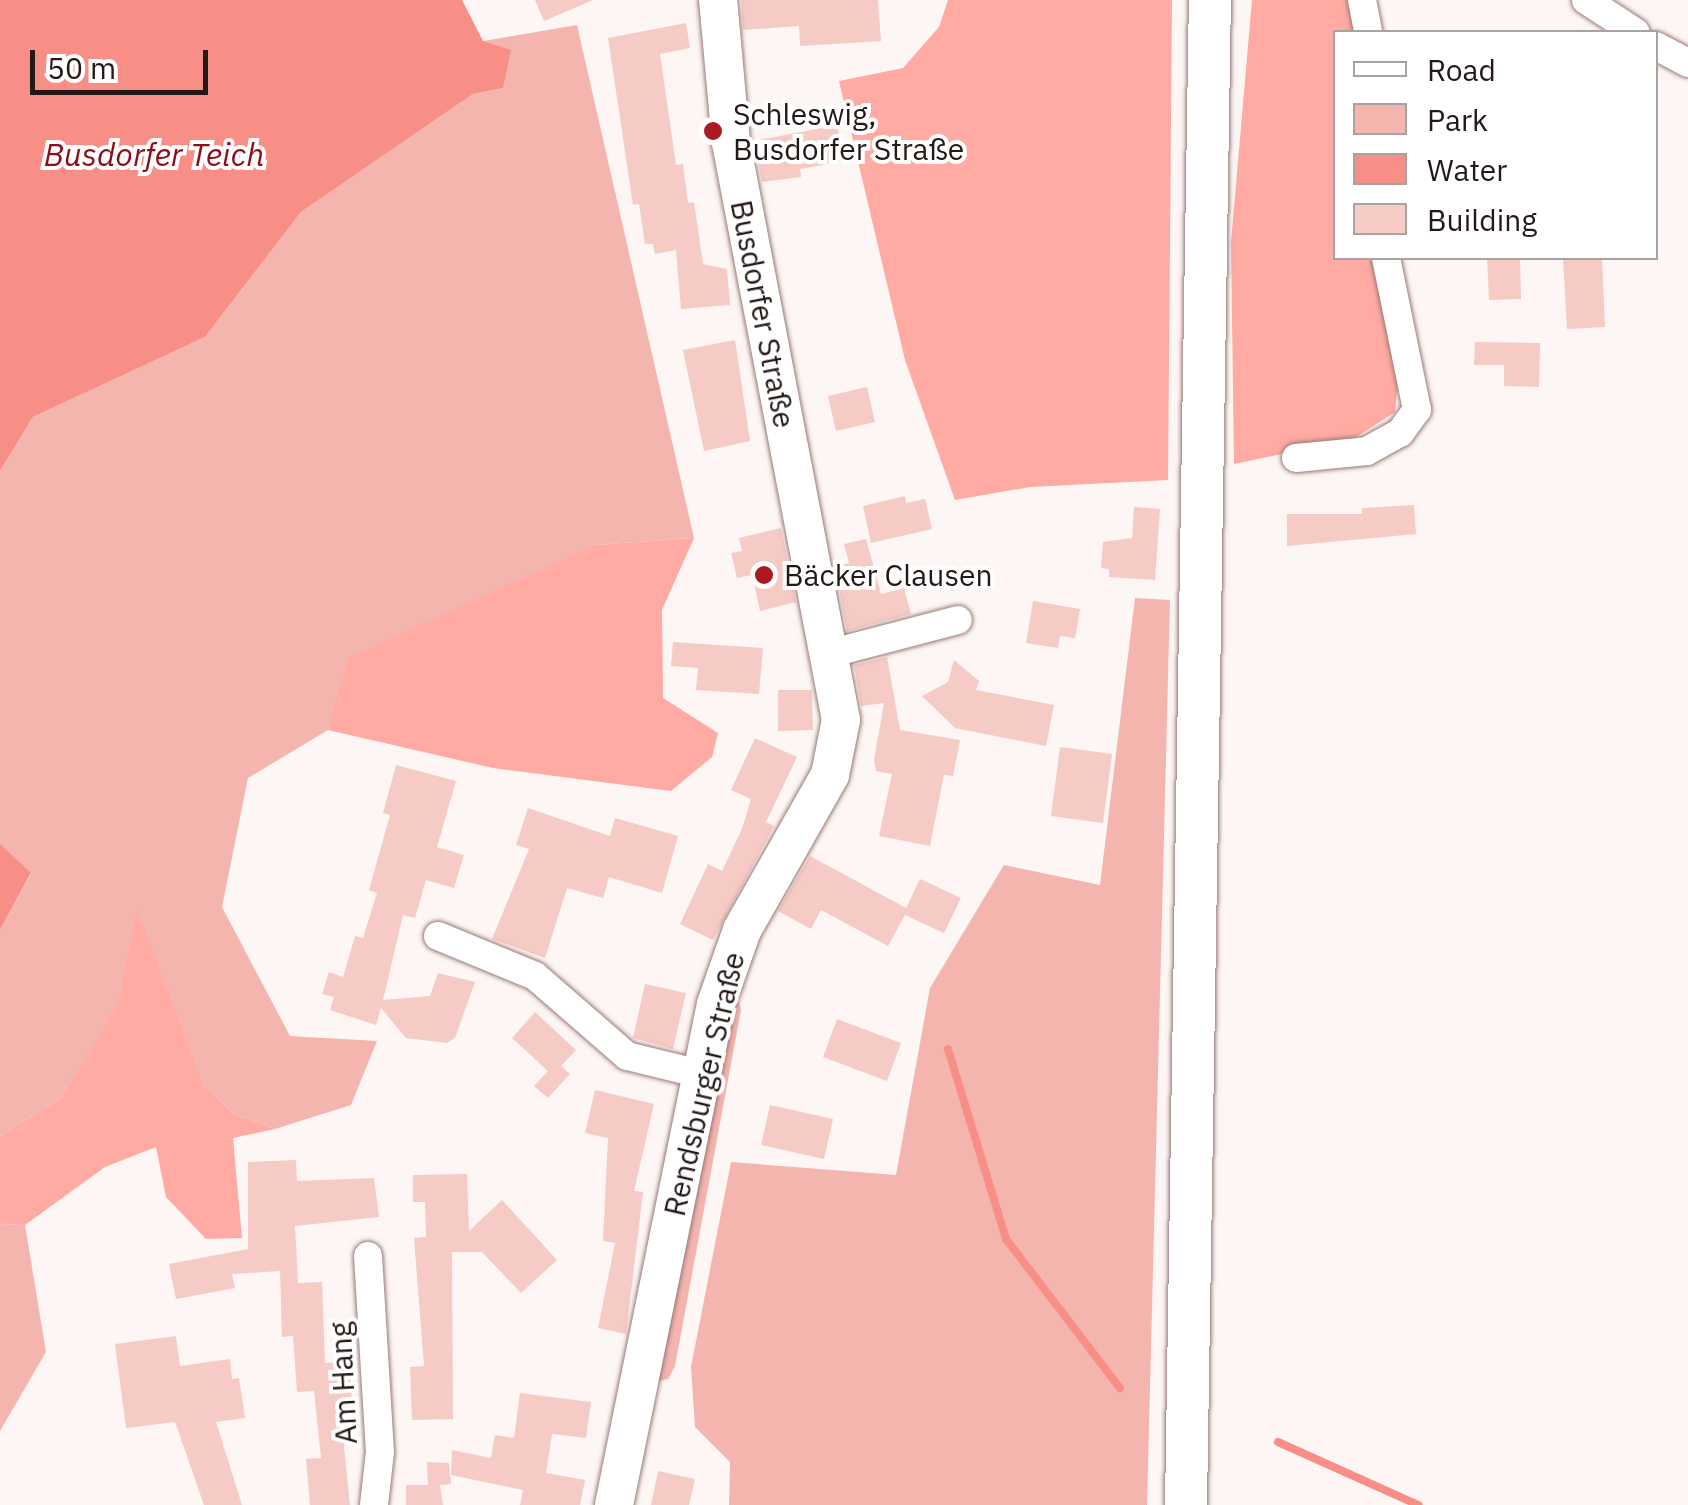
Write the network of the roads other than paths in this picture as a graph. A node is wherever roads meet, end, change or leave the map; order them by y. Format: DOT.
graph roads {
  1 [pos="718,0"];
  2 [pos="1210,0"];
  3 [pos="1362,0"];
  4 [pos="1586,0"];
  5 [pos="1368,30"];
  6 [pos="1631,30"];
  7 [pos="1658,47"];
  8 [pos="1688,63"];
  9 [pos="1386,260"];
  10 [pos="1296,458"];
  11 [pos="958,620"];
  12 [pos="829,639"];
  13 [pos="438,936"];
  14 [pos="701,1074"];
  15 [pos="368,1256"];
  16 [pos="374,1505"];
  17 [pos="614,1505"];
  18 [pos="1186,1505"];
  1 -- 12 [label="street, Busdorfer Straße"];
  2 -- 18 [label="main road"];
  3 -- 5 [label="street"];
  4 -- 6 [label="street"];
  7 -- 8 [label="street"];
  9 -- 10 [label="street"];
  11 -- 12 [label="street"];
  12 -- 14 [label="street, Rendsburger Straße"];
  13 -- 14 [label="street"];
  14 -- 17 [label="street, Rendsburger Straße"];
  15 -- 16 [label="street, Am Hang"];
}
